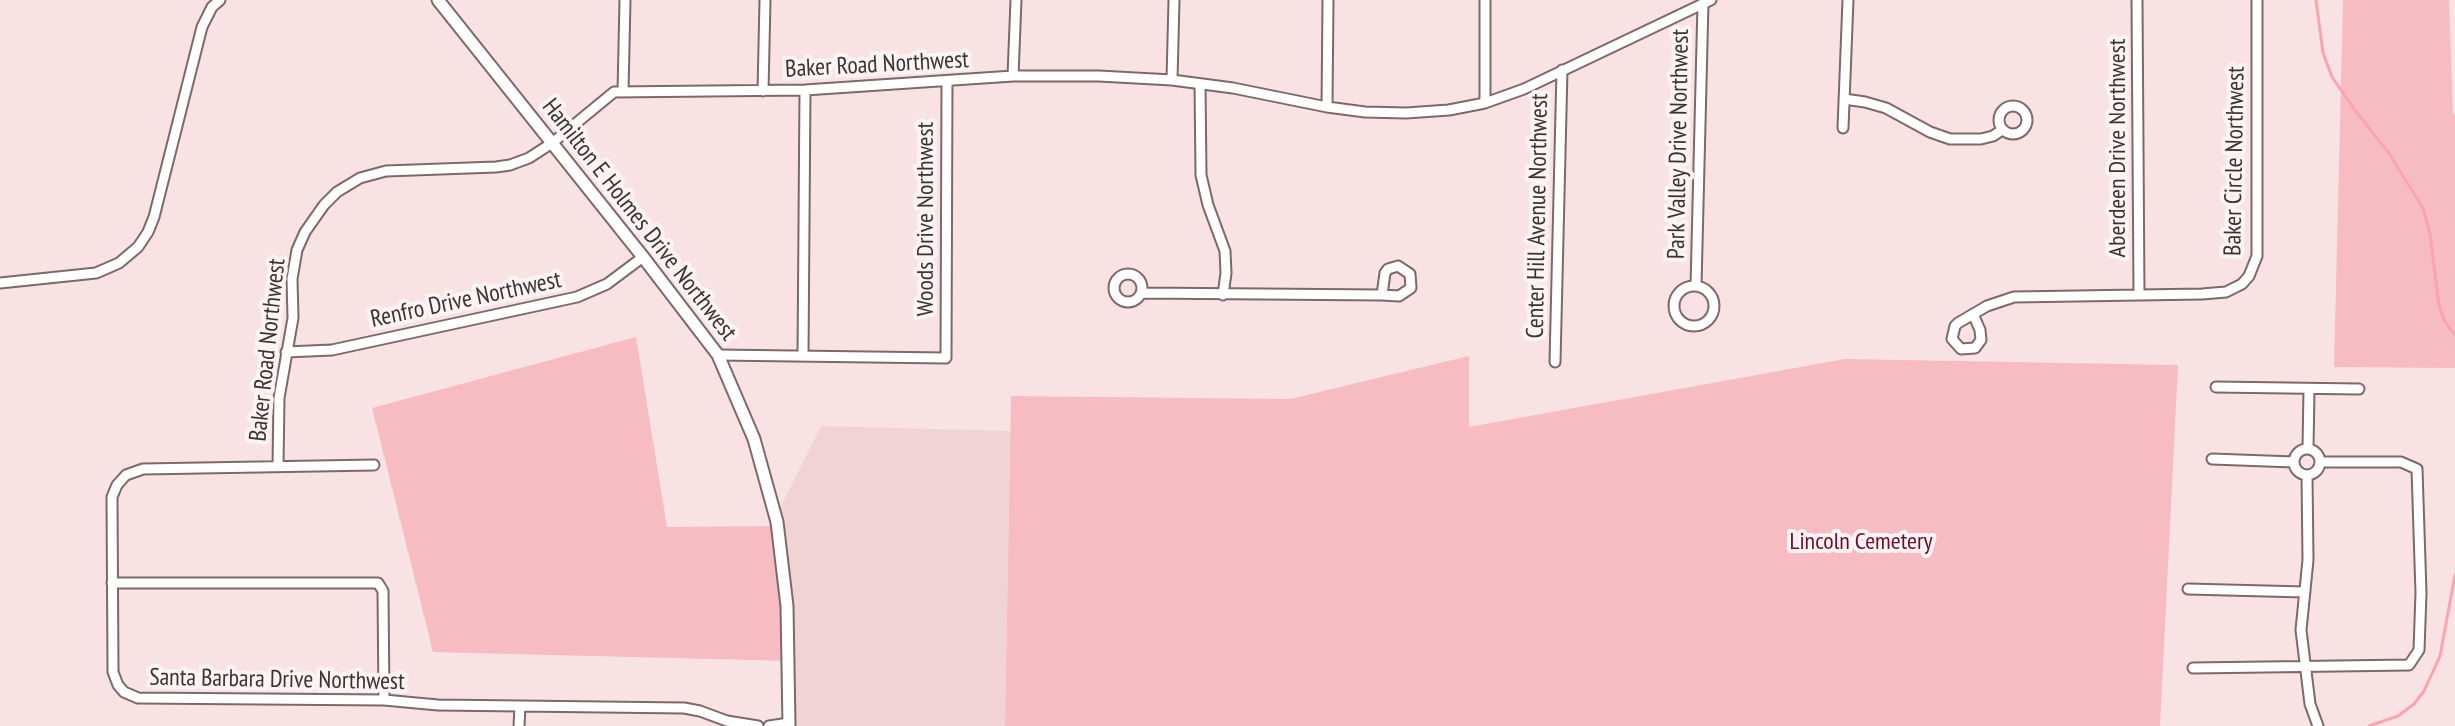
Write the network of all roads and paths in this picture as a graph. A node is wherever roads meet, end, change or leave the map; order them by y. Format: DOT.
graph roads {
  1 [pos="220,0"];
  2 [pos="438,0"];
  3 [pos="625,0"];
  4 [pos="765,0"];
  5 [pos="1016,0"];
  6 [pos="1174,0"];
  7 [pos="1328,0"];
  8 [pos="1485,0"];
  9 [pos="1848,0"];
  10 [pos="2137,0"];
  11 [pos="2257,0"];
  12 [pos="1707,1"];
  13 [pos="1562,70"];
  14 [pos="1013,76"];
  15 [pos="1172,80"];
  16 [pos="947,81"];
  17 [pos="1200,84"];
  18 [pos="805,90"];
  19 [pos="763,91"];
  20 [pos="623,92"];
  21 [pos="1844,99"];
  22 [pos="1485,103"];
  23 [pos="1327,107"];
  24 [pos="1843,128"];
  25 [pos="2002,130"];
  26 [pos="552,143"];
  27 [pos="643,257"];
  28 [pos="0,283"];
  29 [pos="1696,286"];
  30 [pos="1142,293"];
  31 [pos="1223,295"];
  32 [pos="1382,295"];
  33 [pos="2139,295"];
  34 [pos="1973,314"];
  35 [pos="286,352"];
  36 [pos="718,355"];
  37 [pos="803,356"];
  38 [pos="1555,362"];
  39 [pos="2216,387"];
  40 [pos="2309,389"];
  41 [pos="2359,389"];
  42 [pos="2308,449"];
  43 [pos="2212,459"];
  44 [pos="2294,462"];
  45 [pos="2320,462"];
  46 [pos="374,465"];
  47 [pos="278,466"];
  48 [pos="2307,475"];
  49 [pos="112,583"];
  50 [pos="2188,589"];
  51 [pos="2305,592"];
  52 [pos="2305,665"];
  53 [pos="2193,668"];
  54 [pos="384,700"];
  55 [pos="520,707"];
  56 [pos="789,724"];
  57 [pos="519,726"];
  58 [pos="758,726"];
  59 [pos="769,726"];
  60 [pos="2318,726"];
  1 -- 28 [label="street"];
  2 -- 26 [label="main road, Hamilton E Holmes Drive Northwest"];
  3 -- 20 [label="street"];
  4 -- 19 [label="street"];
  5 -- 14 [label="street"];
  6 -- 15 [label="street"];
  7 -- 23 [label="street"];
  8 -- 22 [label="street"];
  9 -- 21 [label="street"];
  10 -- 33 [label="street, Aberdeen Drive Northwest"];
  11 -- 33 [label="street, Baker Circle Northwest"];
  12 -- 13 [label="street, Baker Road Northwest"];
  12 -- 29 [label="street, Park Valley Drive Northwest"];
  13 -- 22 [label="street, Baker Road Northwest"];
  13 -- 38 [label="street, Center Hill Avenue Northwest"];
  14 -- 15 [label="street, Baker Road Northwest"];
  14 -- 16 [label="street, Baker Road Northwest"];
  15 -- 17 [label="street, Baker Road Northwest"];
  16 -- 18 [label="street, Baker Road Northwest"];
  16 -- 37 [label="street, Woods Drive Northwest"];
  17 -- 23 [label="street, Baker Road Northwest"];
  17 -- 31 [label="street"];
  18 -- 19 [label="street, Baker Road Northwest"];
  18 -- 37 [label="street"];
  19 -- 20 [label="street, Baker Road Northwest"];
  20 -- 26 [label="street, Baker Road Northwest"];
  21 -- 24 [label="street"];
  21 -- 25 [label="street"];
  22 -- 23 [label="street, Baker Road Northwest"];
  26 -- 27 [label="main road, Hamilton E Holmes Drive Northwest"];
  26 -- 35 [label="street, Baker Road Northwest"];
  27 -- 35 [label="street, Renfro Drive Northwest"];
  27 -- 36 [label="main road, Hamilton E Holmes Drive Northwest"];
  29 -- 29 [label="street"];
  30 -- 31 [label="street"];
  31 -- 32 [label="street"];
  33 -- 34 [label="street, Baker Circle Northwest"];
  35 -- 47 [label="street, Baker Road Northwest"];
  36 -- 37 [label="street"];
  36 -- 56 [label="main road, Hamilton E Holmes Drive Northwest"];
  39 -- 40 [label="street"];
  40 -- 41 [label="street"];
  40 -- 42 [label="street"];
  42 -- 44 [label="street"];
  42 -- 45 [label="street"];
  43 -- 44 [label="street"];
  44 -- 48 [label="street"];
  45 -- 48 [label="street"];
  45 -- 52 [label="street"];
  46 -- 47 [label="street, Santa Barbara Drive Northwest"];
  47 -- 49 [label="street, Santa Barbara Drive Northwest"];
  48 -- 51 [label="street"];
  49 -- 54 [label="street, Santa Barbara Drive Northwest"];
  49 -- 54 [label="street"];
  50 -- 51 [label="street"];
  51 -- 52 [label="street"];
  52 -- 53 [label="street"];
  52 -- 60 [label="street"];
  54 -- 55 [label="street, Santa Barbara Drive Northwest"];
  55 -- 57 [label="street"];
  55 -- 58 [label="street, Santa Barbara Drive Northwest"];
  56 -- 59 [label="street"];
}
